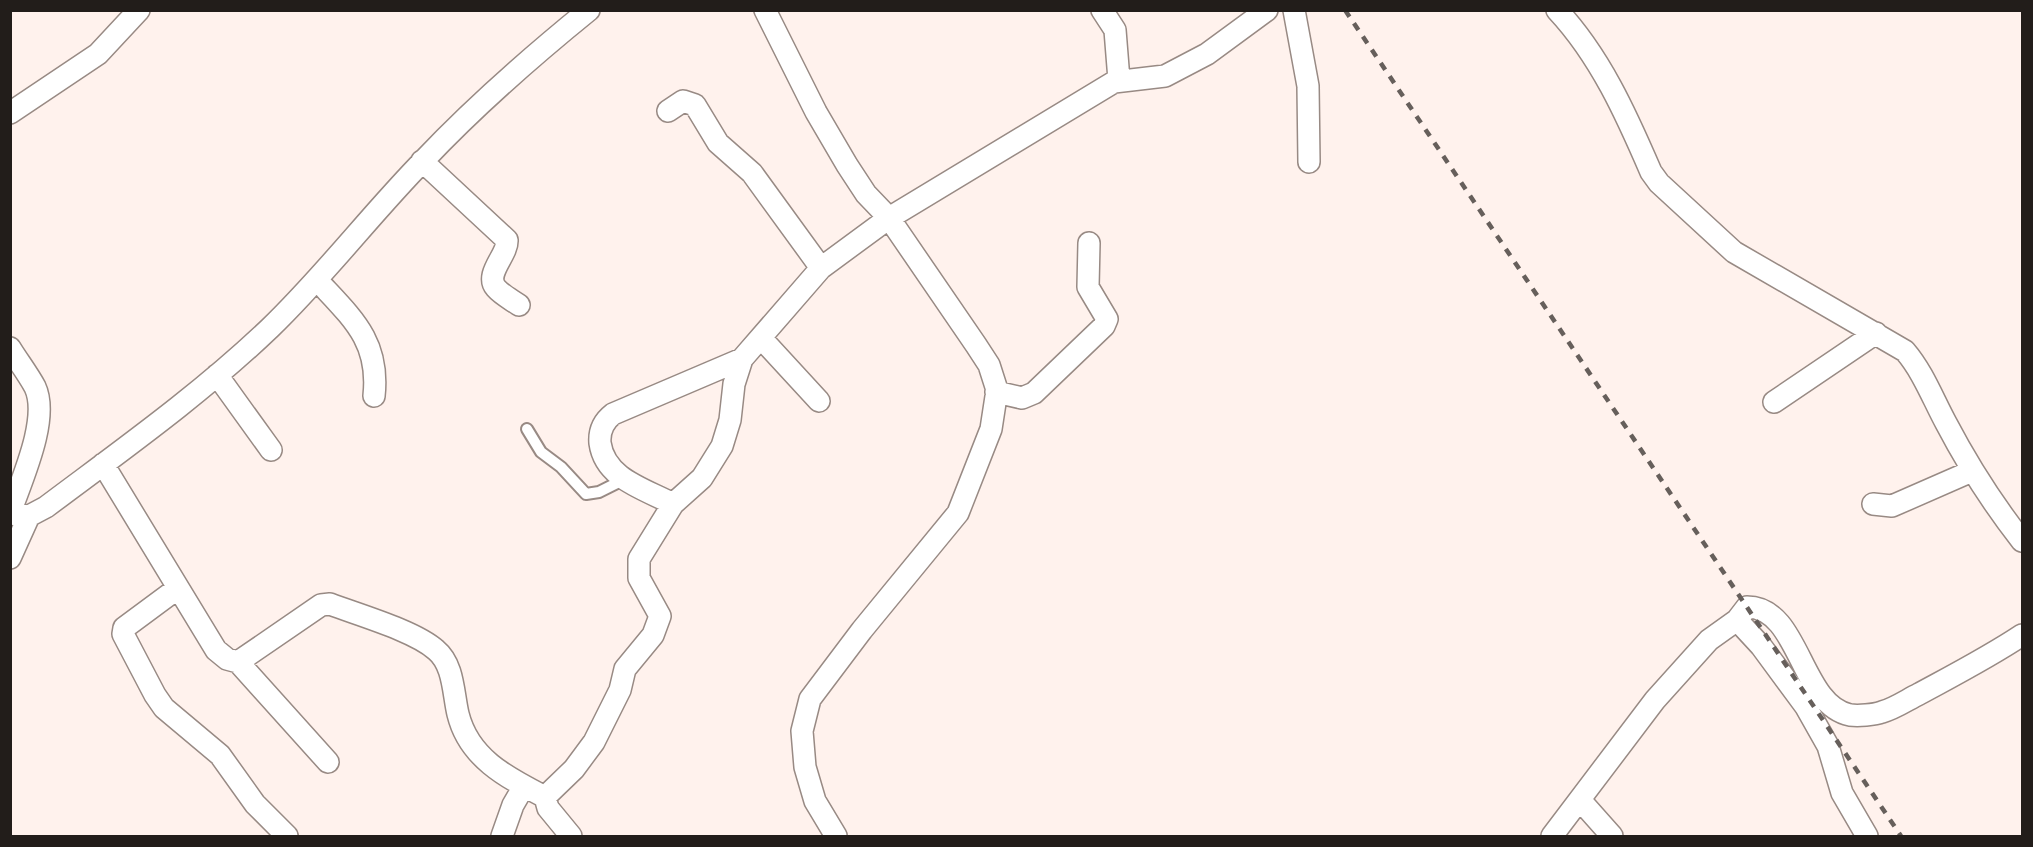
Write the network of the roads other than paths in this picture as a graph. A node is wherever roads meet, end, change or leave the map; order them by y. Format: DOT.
graph roads {
  1 [pos="139,10"];
  2 [pos="765,10"];
  3 [pos="1102,10"];
  4 [pos="1267,10"];
  5 [pos="1294,10"];
  6 [pos="1557,10"];
  7 [pos="584,12"];
  8 [pos="1119,80"];
  9 [pos="668,111"];
  10 [pos="10,113"];
  11 [pos="422,161"];
  12 [pos="1309,162"];
  13 [pos="889,218"];
  14 [pos="1089,243"];
  15 [pos="821,268"];
  16 [pos="317,280"];
  17 [pos="519,305"];
  18 [pos="1876,333"];
  19 [pos="762,339"];
  20 [pos="10,348"];
  21 [pos="742,359"];
  22 [pos="217,375"];
  23 [pos="996,392"];
  24 [pos="374,396"];
  25 [pos="819,401"];
  26 [pos="1774,402"];
  27 [pos="527,429"];
  28 [pos="271,450"];
  29 [pos="103,464"];
  30 [pos="1972,471"];
  31 [pos="625,479"];
  32 [pos="673,504"];
  33 [pos="1873,504"];
  34 [pos="17,515"];
  35 [pos="2022,541"];
  36 [pos="10,558"];
  37 [pos="178,588"];
  38 [pos="1737,620"];
  39 [pos="2022,635"];
  40 [pos="238,662"];
  41 [pos="328,762"];
  42 [pos="524,786"];
  43 [pos="545,797"];
  44 [pos="1580,800"];
  45 [pos="288,837"];
  46 [pos="502,837"];
  47 [pos="571,837"];
  48 [pos="836,837"];
  49 [pos="1552,837"];
  50 [pos="1612,837"];
  51 [pos="1866,837"];
  1 -- 10 [label="street"];
  2 -- 13 [label="street"];
  3 -- 8 [label="street"];
  4 -- 8 [label="street"];
  5 -- 12 [label="street"];
  6 -- 18 [label="street"];
  7 -- 11 [label="street"];
  8 -- 13 [label="street"];
  9 -- 15 [label="street"];
  11 -- 16 [label="street"];
  11 -- 17 [label="street"];
  13 -- 15 [label="street"];
  13 -- 23 [label="street"];
  14 -- 23 [label="street"];
  15 -- 19 [label="street"];
  16 -- 22 [label="street"];
  16 -- 24 [label="street"];
  18 -- 26 [label="street"];
  18 -- 30 [label="street"];
  19 -- 21 [label="street"];
  19 -- 25 [label="street"];
  20 -- 34 [label="street"];
  21 -- 31 [label="street"];
  21 -- 32 [label="street"];
  22 -- 28 [label="street"];
  22 -- 29 [label="street"];
  23 -- 48 [label="street"];
  27 -- 31 [label="lane"];
  29 -- 34 [label="street"];
  29 -- 37 [label="street"];
  30 -- 33 [label="street"];
  30 -- 35 [label="street"];
  31 -- 32 [label="street"];
  32 -- 43 [label="street"];
  34 -- 36 [label="street"];
  37 -- 40 [label="street"];
  37 -- 45 [label="street"];
  38 -- 39 [label="street"];
  38 -- 44 [label="street"];
  38 -- 51 [label="street"];
  40 -- 41 [label="street"];
  40 -- 42 [label="street"];
  42 -- 43 [label="street"];
  42 -- 46 [label="street"];
  43 -- 47 [label="street"];
  44 -- 49 [label="street"];
  44 -- 50 [label="street"];
}
